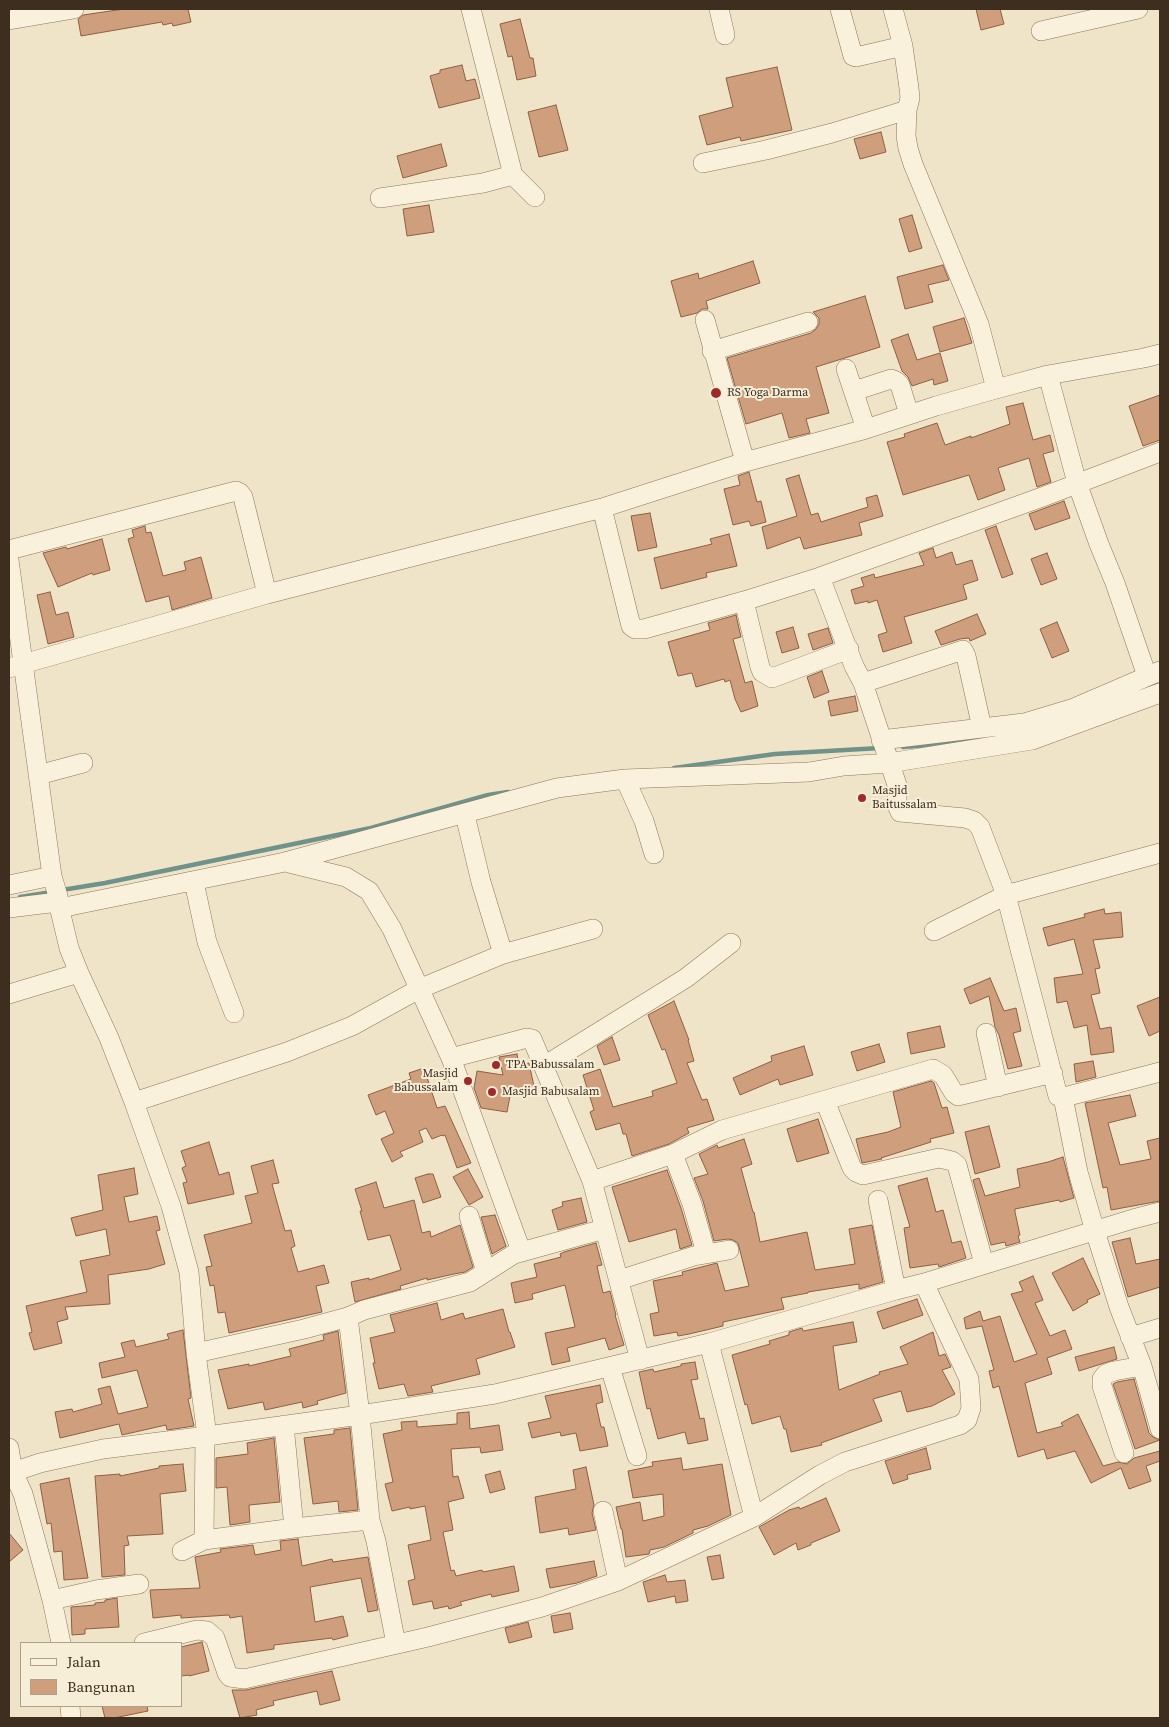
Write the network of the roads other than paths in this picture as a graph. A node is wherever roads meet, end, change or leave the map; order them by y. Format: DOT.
graph roads {
  1 [pos="74,9"];
  2 [pos="471,9"];
  3 [pos="719,9"];
  4 [pos="840,9"];
  5 [pos="894,9"];
  6 [pos="1138,9"];
  7 [pos="9,20"];
  8 [pos="1041,31"];
  9 [pos="725,36"];
  10 [pos="902,46"];
  11 [pos="907,110"];
  12 [pos="703,163"];
  13 [pos="513,175"];
  14 [pos="535,197"];
  15 [pos="380,198"];
  16 [pos="705,320"];
  17 [pos="808,322"];
  18 [pos="712,351"];
  19 [pos="1160,354"];
  20 [pos="846,369"];
  21 [pos="1048,375"];
  22 [pos="996,389"];
  23 [pos="854,391"];
  24 [pos="909,414"];
  25 [pos="866,428"];
  26 [pos="1160,452"];
  27 [pos="745,462"];
  28 [pos="1077,483"];
  29 [pos="602,508"];
  30 [pos="9,550"];
  31 [pos="9,560"];
  32 [pos="820,577"];
  33 [pos="267,594"];
  34 [pos="744,601"];
  35 [pos="12,623"];
  36 [pos="849,649"];
  37 [pos="16,666"];
  38 [pos="1154,674"];
  39 [pos="863,684"];
  40 [pos="1160,693"];
  41 [pos="982,728"];
  42 [pos="885,751"];
  43 [pos="84,763"];
  44 [pos="38,775"];
  45 [pos="625,778"];
  46 [pos="464,815"];
  47 [pos="1160,853"];
  48 [pos="654,854"];
  49 [pos="285,862"];
  50 [pos="194,882"];
  51 [pos="9,885"];
  52 [pos="57,893"];
  53 [pos="1006,895"];
  54 [pos="9,908"];
  55 [pos="593,929"];
  56 [pos="934,931"];
  57 [pos="731,943"];
  58 [pos="502,954"];
  59 [pos="79,973"];
  60 [pos="419,989"];
  61 [pos="9,994"];
  62 [pos="234,1013"];
  63 [pos="986,1032"];
  64 [pos="454,1066"];
  65 [pos="544,1066"];
  66 [pos="1053,1072"];
  67 [pos="1160,1072"];
  68 [pos="998,1087"];
  69 [pos="1063,1097"];
  70 [pos="825,1101"];
  71 [pos="134,1102"];
  72 [pos="673,1154"];
  73 [pos="592,1182"];
  74 [pos="878,1200"];
  75 [pos="1160,1212"];
  76 [pos="469,1216"];
  77 [pos="604,1229"];
  78 [pos="1095,1231"];
  79 [pos="729,1250"];
  80 [pos="518,1252"];
  81 [pos="706,1253"];
  82 [pos="984,1264"];
  83 [pos="486,1272"];
  84 [pos="618,1280"];
  85 [pos="924,1283"];
  86 [pos="896,1290"];
  87 [pos="348,1317"];
  88 [pos="1160,1328"];
  89 [pos="1130,1337"];
  90 [pos="709,1343"];
  91 [pos="196,1353"];
  92 [pos="640,1360"];
  93 [pos="1142,1366"];
  94 [pos="610,1367"];
  95 [pos="360,1415"];
  96 [pos="284,1425"];
  97 [pos="1160,1429"];
  98 [pos="206,1436"];
  99 [pos="9,1448"];
  100 [pos="1124,1453"];
  101 [pos="637,1456"];
  102 [pos="11,1474"];
  103 [pos="603,1511"];
  104 [pos="754,1517"];
  105 [pos="370,1520"];
  106 [pos="294,1528"];
  107 [pos="204,1540"];
  108 [pos="182,1551"];
  109 [pos="618,1582"];
  110 [pos="140,1584"];
  111 [pos="52,1600"];
  112 [pos="61,1642"];
  113 [pos="148,1642"];
  114 [pos="396,1644"];
  1 -- 7 [label="street"];
  2 -- 13 [label="street"];
  3 -- 9 [label="street"];
  4 -- 10 [label="street"];
  5 -- 10 [label="street"];
  6 -- 8 [label="street"];
  10 -- 11 [label="street"];
  11 -- 12 [label="street"];
  11 -- 22 [label="street"];
  13 -- 14 [label="street"];
  13 -- 15 [label="street"];
  16 -- 18 [label="street"];
  17 -- 18 [label="street"];
  18 -- 27 [label="street"];
  19 -- 21 [label="street"];
  20 -- 23 [label="street"];
  21 -- 22 [label="street"];
  21 -- 28 [label="street"];
  22 -- 24 [label="street"];
  23 -- 24 [label="street"];
  23 -- 25 [label="street"];
  24 -- 25 [label="street"];
  25 -- 27 [label="street"];
  26 -- 28 [label="street"];
  27 -- 29 [label="street"];
  28 -- 32 [label="street"];
  28 -- 38 [label="street"];
  29 -- 33 [label="street"];
  29 -- 34 [label="street"];
  30 -- 33 [label="street"];
  31 -- 35 [label="street"];
  32 -- 34 [label="street"];
  32 -- 36 [label="street"];
  33 -- 37 [label="street"];
  34 -- 36 [label="street"];
  35 -- 37 [label="street"];
  36 -- 39 [label="street"];
  37 -- 44 [label="street"];
  38 -- 41 [label="street"];
  39 -- 41 [label="street"];
  39 -- 42 [label="street"];
  40 -- 42 [label="street"];
  41 -- 42 [label="street"];
  42 -- 45 [label="street"];
  42 -- 53 [label="street"];
  43 -- 44 [label="street"];
  44 -- 52 [label="street"];
  45 -- 46 [label="street"];
  45 -- 48 [label="street"];
  46 -- 49 [label="street"];
  46 -- 58 [label="street"];
  47 -- 53 [label="street"];
  49 -- 50 [label="street"];
  49 -- 60 [label="street"];
  50 -- 52 [label="street"];
  50 -- 62 [label="street"];
  51 -- 52 [label="street"];
  52 -- 54 [label="street"];
  52 -- 59 [label="street"];
  53 -- 56 [label="street"];
  53 -- 66 [label="street"];
  55 -- 58 [label="street"];
  57 -- 65 [label="street"];
  58 -- 60 [label="street"];
  59 -- 61 [label="street"];
  59 -- 71 [label="street"];
  60 -- 64 [label="street"];
  60 -- 71 [label="street"];
  63 -- 68 [label="street"];
  64 -- 65 [label="street"];
  64 -- 80 [label="street"];
  65 -- 73 [label="street"];
  66 -- 68 [label="street"];
  66 -- 69 [label="street"];
  67 -- 69 [label="street"];
  68 -- 70 [label="street"];
  69 -- 78 [label="street"];
  70 -- 72 [label="street"];
  70 -- 82 [label="street"];
  71 -- 91 [label="street"];
  72 -- 73 [label="street"];
  72 -- 81 [label="street"];
  73 -- 77 [label="street"];
  74 -- 86 [label="street"];
  75 -- 78 [label="street"];
  76 -- 83 [label="street"];
  77 -- 80 [label="street"];
  77 -- 84 [label="street"];
  78 -- 82 [label="street"];
  78 -- 89 [label="street"];
  79 -- 81 [label="street"];
  80 -- 83 [label="street"];
  81 -- 84 [label="street"];
  82 -- 85 [label="street"];
  83 -- 87 [label="street"];
  84 -- 92 [label="street"];
  85 -- 86 [label="street"];
  85 -- 104 [label="street"];
  86 -- 90 [label="street"];
  87 -- 91 [label="street"];
  87 -- 95 [label="street"];
  88 -- 89 [label="street"];
  89 -- 93 [label="street"];
  90 -- 92 [label="street"];
  90 -- 104 [label="street"];
  91 -- 98 [label="street"];
  92 -- 94 [label="street"];
  93 -- 97 [label="street"];
  93 -- 100 [label="street"];
  94 -- 95 [label="street"];
  94 -- 101 [label="street"];
  95 -- 96 [label="street"];
  95 -- 105 [label="street"];
  96 -- 98 [label="street"];
  96 -- 106 [label="street"];
  98 -- 102 [label="street"];
  98 -- 107 [label="street"];
  99 -- 102 [label="street"];
  102 -- 111 [label="street"];
  103 -- 109 [label="street"];
  104 -- 109 [label="street"];
  105 -- 106 [label="street"];
  105 -- 114 [label="street"];
  106 -- 107 [label="street"];
  107 -- 108 [label="street"];
  109 -- 114 [label="street"];
  110 -- 111 [label="street"];
  111 -- 112 [label="street"];
  113 -- 114 [label="street"];
}
